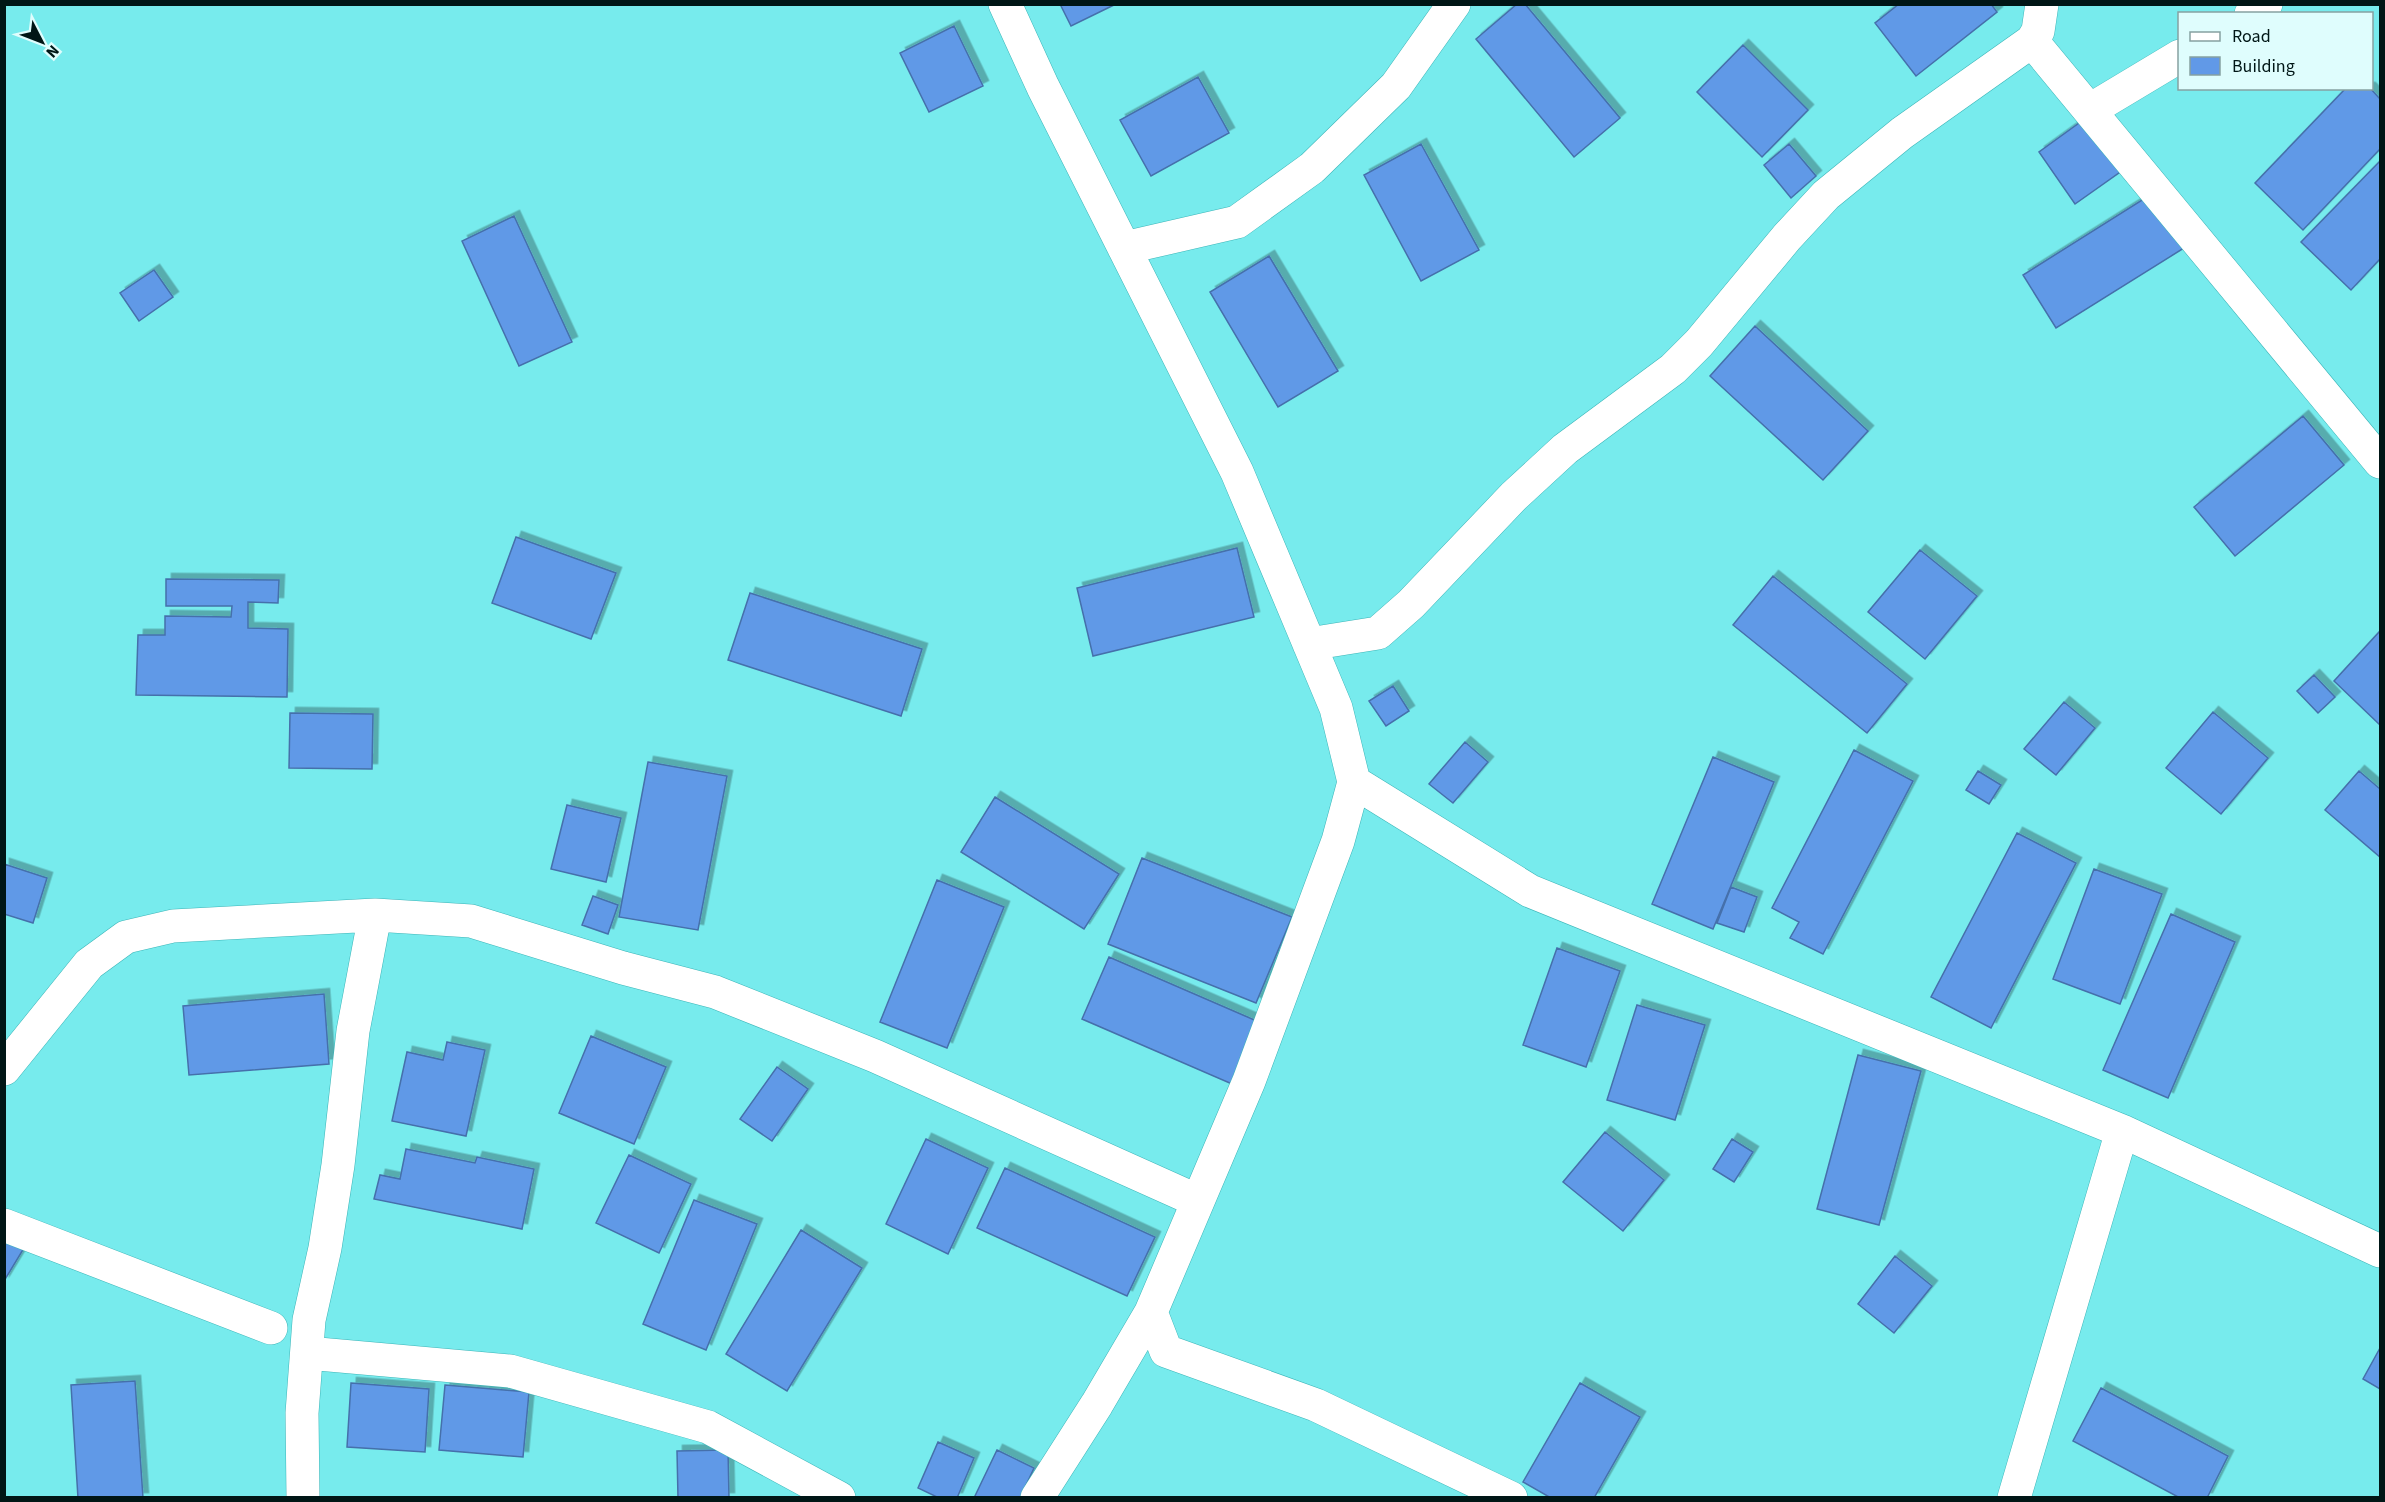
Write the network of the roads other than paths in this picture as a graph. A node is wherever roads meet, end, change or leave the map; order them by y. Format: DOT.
graph roads {
  1 [pos="1005,4"];
  2 [pos="1454,4"];
  3 [pos="2042,4"];
  4 [pos="2032,41"];
  5 [pos="2178,57"];
  6 [pos="2090,110"];
  7 [pos="1124,248"];
  8 [pos="2380,462"];
  9 [pos="1309,644"];
  10 [pos="1354,782"];
  11 [pos="375,915"];
  12 [pos="4,1069"];
  13 [pos="2122,1131"];
  14 [pos="1198,1201"];
  15 [pos="4,1225"];
  16 [pos="2380,1251"];
  17 [pos="1151,1312"];
  18 [pos="271,1328"];
  19 [pos="307,1353"];
  20 [pos="303,1497"];
  21 [pos="839,1497"];
  22 [pos="1037,1497"];
  23 [pos="1511,1497"];
  24 [pos="2014,1497"];
  1 -- 7 [label="street"];
  2 -- 7 [label="street"];
  3 -- 4 [label="street"];
  4 -- 6 [label="street"];
  4 -- 9 [label="street"];
  5 -- 6 [label="street"];
  6 -- 8 [label="street"];
  7 -- 9 [label="street"];
  9 -- 10 [label="street"];
  10 -- 13 [label="street"];
  10 -- 14 [label="street"];
  11 -- 12 [label="street"];
  11 -- 14 [label="street"];
  11 -- 19 [label="street"];
  13 -- 16 [label="street"];
  13 -- 24 [label="street"];
  14 -- 17 [label="street"];
  15 -- 18 [label="street"];
  17 -- 22 [label="street"];
  17 -- 23 [label="street"];
  19 -- 20 [label="street"];
  19 -- 21 [label="street"];
}
